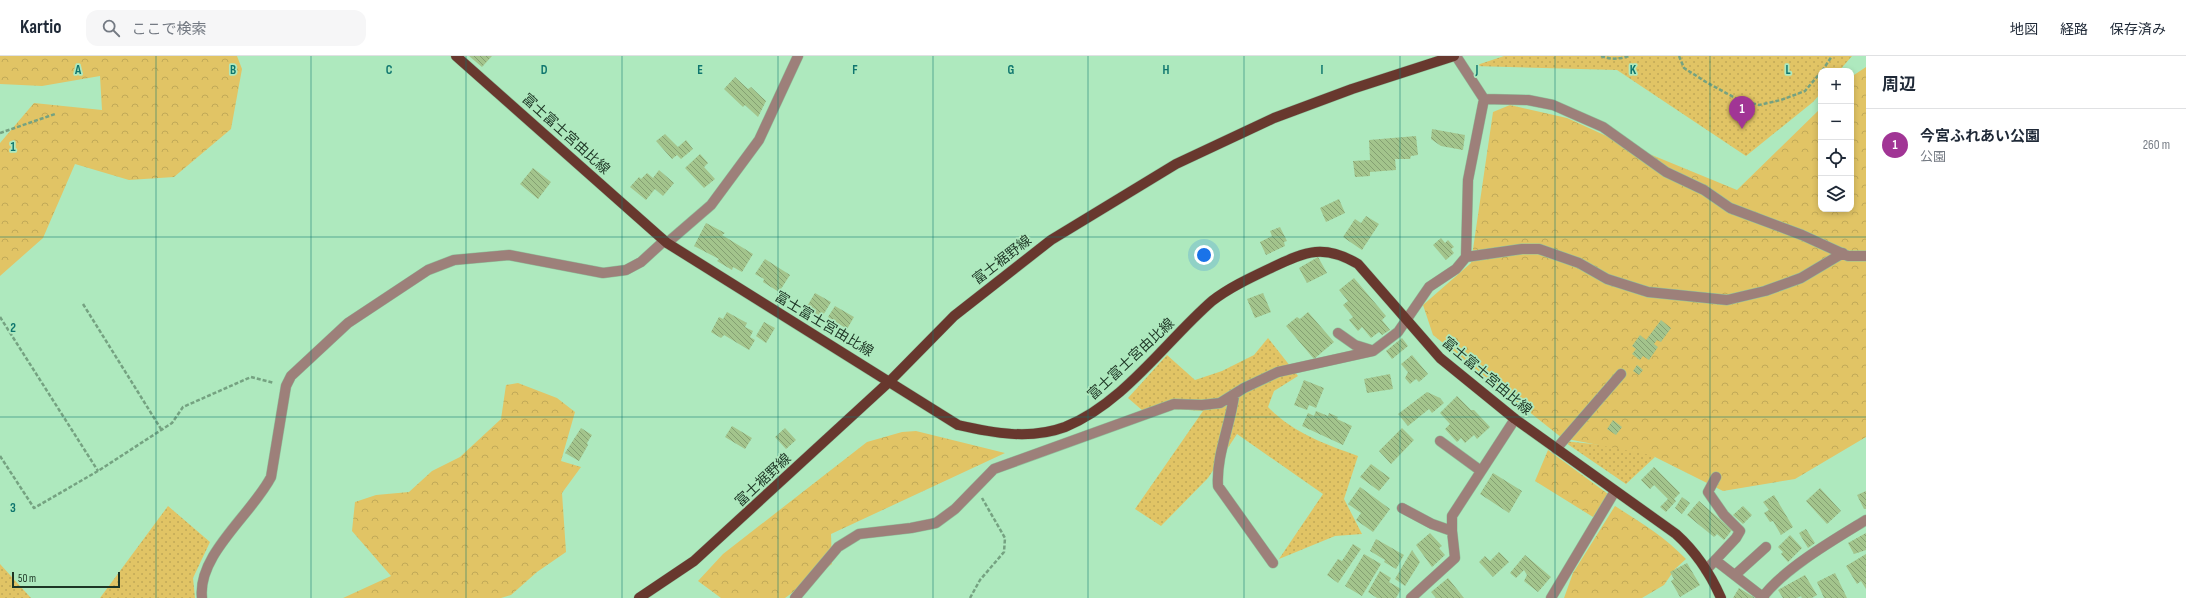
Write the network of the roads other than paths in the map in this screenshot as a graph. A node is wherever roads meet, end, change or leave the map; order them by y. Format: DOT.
graph roads {
  1 [pos="456,56"];
  2 [pos="798,56"];
  3 [pos="1455,56"];
  4 [pos="1484,99"];
  5 [pos="666,242"];
  6 [pos="1843,253"];
  7 [pos="1866,256"];
  8 [pos="1466,257"];
  9 [pos="1405,320"];
  10 [pos="1338,332"];
  11 [pos="1373,351"];
  12 [pos="1620,374"];
  13 [pos="890,381"];
  14 [pos="1234,396"];
  15 [pos="1515,419"];
  16 [pos="1440,441"];
  17 [pos="1556,449"];
  18 [pos="1481,471"];
  19 [pos="1716,477"];
  20 [pos="1615,491"];
  21 [pos="1402,508"];
  22 [pos="1866,520"];
  23 [pos="1452,531"];
  24 [pos="1766,547"];
  25 [pos="1715,560"];
  26 [pos="1273,563"];
  27 [pos="1706,570"];
  28 [pos="1735,575"];
  29 [pos="202,598"];
  30 [pos="639,598"];
  31 [pos="795,598"];
  32 [pos="1411,598"];
  33 [pos="1551,598"];
  34 [pos="1721,598"];
  35 [pos="1763,598"];
  1 -- 5 [label="main road, 富士富士宮由比線"];
  2 -- 5 [label="street"];
  3 -- 4 [label="street"];
  3 -- 13 [label="main road, 富士裾野線"];
  4 -- 6 [label="street"];
  4 -- 8 [label="street"];
  5 -- 13 [label="main road, 富士富士宮由比線"];
  5 -- 29 [label="street"];
  6 -- 7 [label="street"];
  6 -- 8 [label="street"];
  8 -- 9 [label="street"];
  9 -- 11 [label="street"];
  9 -- 13 [label="main road, 富士富士宮由比線"];
  9 -- 15 [label="main road, 富士富士宮由比線"];
  10 -- 11 [label="street"];
  11 -- 14 [label="street"];
  12 -- 17 [label="street"];
  13 -- 30 [label="main road, 富士裾野線"];
  14 -- 26 [label="street"];
  14 -- 31 [label="street"];
  15 -- 17 [label="main road, 富士富士宮由比線"];
  15 -- 18 [label="street"];
  16 -- 18 [label="street"];
  17 -- 20 [label="main road, 富士富士宮由比線"];
  18 -- 23 [label="street"];
  19 -- 25 [label="street"];
  20 -- 27 [label="main road, 富士富士宮由比線"];
  20 -- 33 [label="street"];
  21 -- 23 [label="street"];
  22 -- 35 [label="street"];
  23 -- 32 [label="street"];
  24 -- 28 [label="street"];
  25 -- 27 [label="street"];
  25 -- 28 [label="street"];
  27 -- 34 [label="main road, 富士富士宮由比線"];
  28 -- 35 [label="street"];
}
